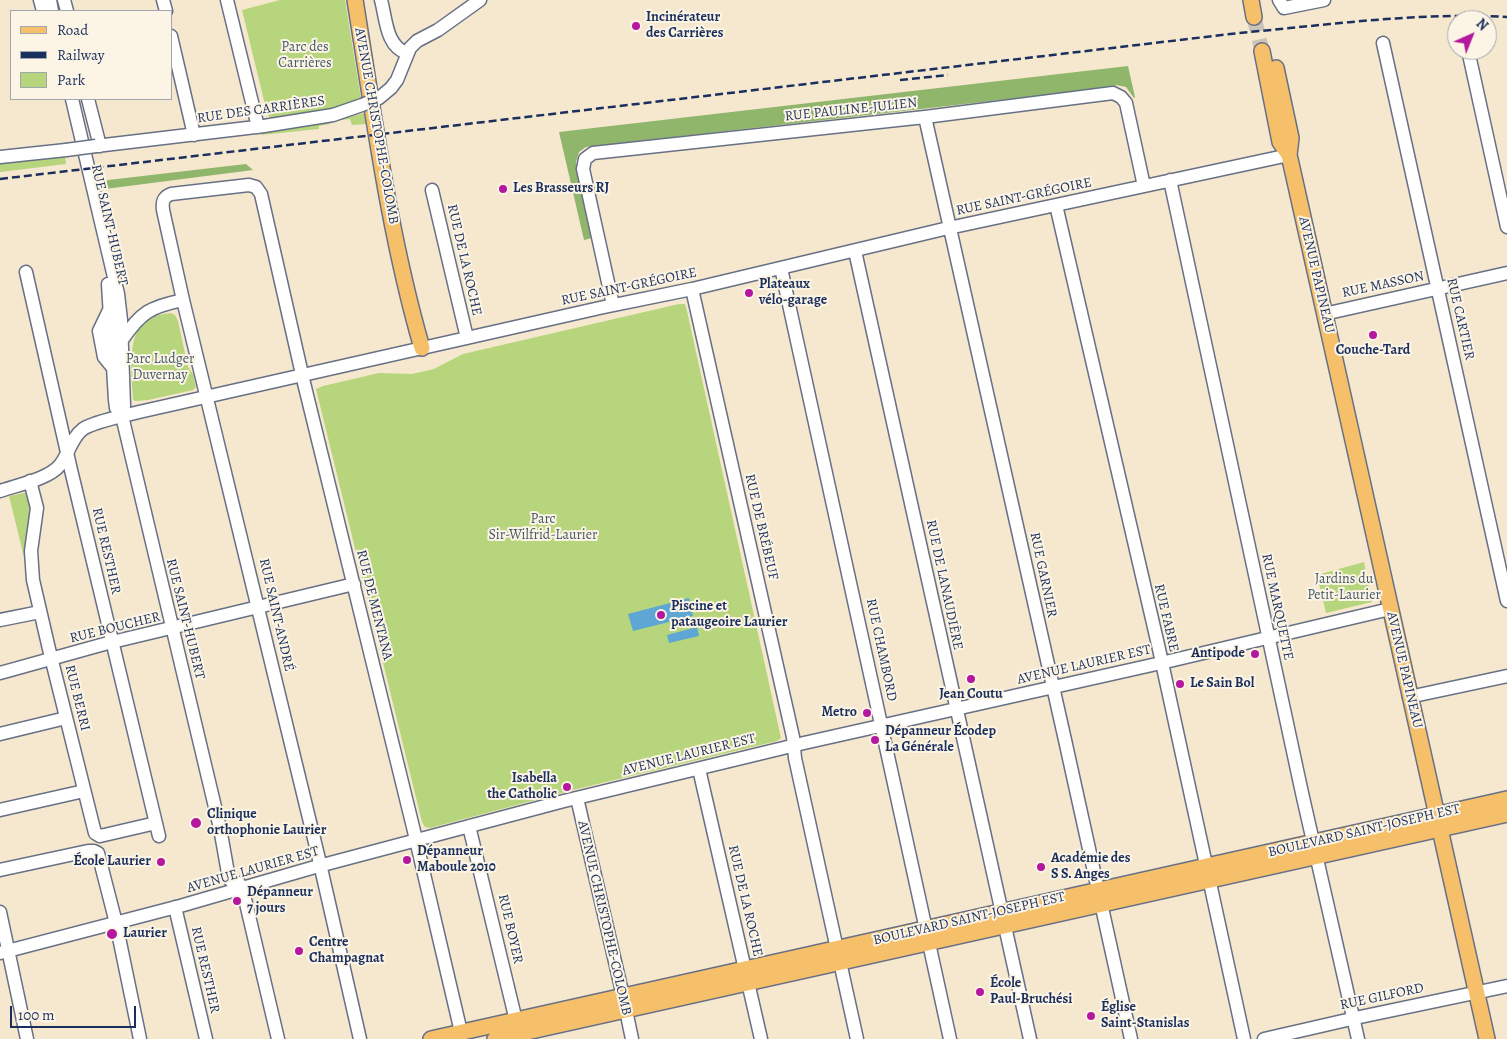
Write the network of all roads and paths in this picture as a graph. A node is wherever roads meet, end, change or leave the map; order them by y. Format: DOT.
graph roads {
  1 [pos="227,0"];
  2 [pos="355,0"];
  3 [pos="364,0"];
  4 [pos="381,0"];
  5 [pos="480,0"];
  6 [pos="1250,0"];
  7 [pos="1261,0"];
  8 [pos="1324,0"];
  9 [pos="1281,4"];
  10 [pos="172,40"];
  11 [pos="1383,43"];
  12 [pos="1267,50"];
  13 [pos="407,53"];
  14 [pos="1470,60"];
  15 [pos="65,100"];
  16 [pos="72,100"];
  17 [pos="88,100"];
  18 [pos="925,117"];
  19 [pos="258,127"];
  20 [pos="194,135"];
  21 [pos="98,146"];
  22 [pos="1289,155"];
  23 [pos="0,157"];
  24 [pos="1170,180"];
  25 [pos="1144,186"];
  26 [pos="432,190"];
  27 [pos="165,198"];
  28 [pos="1056,205"];
  29 [pos="1507,227"];
  30 [pos="951,228"];
  31 [pos="399,251"];
  32 [pos="855,251"];
  33 [pos="781,268"];
  34 [pos="26,272"];
  35 [pos="1507,274"];
  36 [pos="692,289"];
  37 [pos="1437,289"];
  38 [pos="183,300"];
  39 [pos="613,305"];
  40 [pos="1324,314"];
  41 [pos="467,338"];
  42 [pos="122,340"];
  43 [pos="422,348"];
  44 [pos="302,374"];
  45 [pos="207,396"];
  46 [pos="122,416"];
  47 [pos="67,451"];
  48 [pos="30,481"];
  49 [pos="0,491"];
  50 [pos="354,584"];
  51 [pos="1507,601"];
  52 [pos="258,608"];
  53 [pos="1390,609"];
  54 [pos="40,612"];
  55 [pos="0,620"];
  56 [pos="172,628"];
  57 [pos="1268,637"];
  58 [pos="112,642"];
  59 [pos="52,660"];
  60 [pos="1161,663"];
  61 [pos="0,673"];
  62 [pos="1507,676"];
  63 [pos="1052,687"];
  64 [pos="1410,698"];
  65 [pos="956,708"];
  66 [pos="66,718"];
  67 [pos="882,726"];
  68 [pos="0,734"];
  69 [pos="793,745"];
  70 [pos="699,769"];
  71 [pos="84,791"];
  72 [pos="577,798"];
  73 [pos="1507,799"];
  74 [pos="0,810"];
  75 [pos="1507,814"];
  76 [pos="1438,821"];
  77 [pos="469,826"];
  78 [pos="95,833"];
  79 [pos="416,840"];
  80 [pos="1315,849"];
  81 [pos="320,866"];
  82 [pos="0,870"];
  83 [pos="1208,874"];
  84 [pos="241,888"];
  85 [pos="1100,897"];
  86 [pos="175,907"];
  87 [pos="0,912"];
  88 [pos="1003,919"];
  89 [pos="116,923"];
  90 [pos="928,935"];
  91 [pos="4,952"];
  92 [pos="838,955"];
  93 [pos="747,976"];
  94 [pos="1507,986"];
  95 [pos="1476,992"];
  96 [pos="624,1003"];
  97 [pos="1353,1018"];
  98 [pos="518,1031"];
  99 [pos="460,1032"];
  100 [pos="1028,1033"];
  101 [pos="27,1039"];
  102 [pos="140,1039"];
  103 [pos="206,1039"];
  104 [pos="278,1039"];
  105 [pos="360,1039"];
  106 [pos="431,1039"];
  107 [pos="495,1039"];
  108 [pos="632,1039"];
  109 [pos="761,1039"];
  110 [pos="857,1039"];
  111 [pos="950,1039"];
  112 [pos="1130,1039"];
  113 [pos="1244,1039"];
  114 [pos="1264,1039"];
  115 [pos="1358,1039"];
  116 [pos="1487,1039"];
  1 -- 19 [label="street"];
  2 -- 31 [label="main road, AVENUE CHRISTOPHE-COLOMB"];
  3 -- 31 [label="main road, AVENUE CHRISTOPHE-COLOMB"];
  4 -- 13 [label="street, AVENUE CHRISTOPHE-COLOMB"];
  5 -- 13 [label="street, RUE DES CARRIÈRES"];
  6 -- 7 [label="main road"];
  8 -- 9 [label="street"];
  10 -- 20 [label="street"];
  11 -- 37 [label="street, RUE CARTIER"];
  12 -- 22 [label="main road, AVENUE PAPINEAU"];
  13 -- 19 [label="street, RUE DES CARRIÈRES, bridge"];
  14 -- 29 [label="street"];
  15 -- 46 [label="street, RUE SAINT-HUBERT"];
  16 -- 42 [label="street, RUE SAINT-HUBERT"];
  17 -- 21 [label="street, RUE SAINT-HUBERT"];
  18 -- 25 [label="street, RUE PAULINE-JULIEN"];
  18 -- 30 [label="street, RUE GARNIER"];
  18 -- 39 [label="street, RUE PAULINE-JULIEN"];
  19 -- 20 [label="street, RUE DES CARRIÈRES"];
  20 -- 21 [label="street, RUE DES CARRIÈRES"];
  21 -- 23 [label="street, RUE DES CARRIÈRES, bridge"];
  22 -- 24 [label="street, RUE SAINT-GRÉGOIRE"];
  22 -- 40 [label="main road, AVENUE PAPINEAU"];
  24 -- 25 [label="street, RUE SAINT-GRÉGOIRE"];
  24 -- 57 [label="street, RUE MARQUETTE"];
  25 -- 28 [label="street, RUE SAINT-GRÉGOIRE"];
  26 -- 41 [label="street, RUE DE LA ROCHE"];
  27 -- 38 [label="street, RUE SAINT-ANDRÉ"];
  27 -- 44 [label="street, RUE DE MENTANA"];
  28 -- 30 [label="street, RUE SAINT-GRÉGOIRE"];
  28 -- 60 [label="street, RUE FABRE"];
  30 -- 32 [label="street, RUE SAINT-GRÉGOIRE"];
  30 -- 63 [label="street, RUE GARNIER"];
  31 -- 43 [label="main road, AVENUE CHRISTOPHE-COLOMB"];
  32 -- 33 [label="street, RUE SAINT-GRÉGOIRE"];
  32 -- 65 [label="street, RUE DE LANAUDIÈRE"];
  33 -- 36 [label="street, RUE SAINT-GRÉGOIRE"];
  33 -- 67 [label="street, RUE CHAMBORD"];
  34 -- 47 [label="street, RUE RESTHER"];
  35 -- 37 [label="street, RUE MASSON"];
  36 -- 39 [label="street, RUE SAINT-GRÉGOIRE"];
  36 -- 69 [label="street, RUE DE BRÉBEUF"];
  37 -- 40 [label="street, RUE MASSON"];
  37 -- 51 [label="street, RUE CARTIER"];
  38 -- 42 [label="street"];
  38 -- 45 [label="street, RUE SAINT-ANDRÉ"];
  39 -- 41 [label="street, RUE SAINT-GRÉGOIRE"];
  40 -- 53 [label="main road, AVENUE PAPINEAU"];
  41 -- 43 [label="street, RUE SAINT-GRÉGOIRE"];
  42 -- 46 [label="street, RUE SAINT-HUBERT"];
  43 -- 44 [label="street, RUE SAINT-GRÉGOIRE"];
  44 -- 45 [label="street, RUE SAINT-GRÉGOIRE"];
  44 -- 50 [label="street, RUE DE MENTANA"];
  45 -- 46 [label="street, RUE SAINT-GRÉGOIRE"];
  45 -- 52 [label="street, RUE SAINT-ANDRÉ"];
  46 -- 47 [label="street, RUE SAINT-GRÉGOIRE"];
  46 -- 56 [label="street, RUE SAINT-HUBERT"];
  47 -- 48 [label="street, RUE SAINT-GRÉGOIRE"];
  47 -- 58 [label="street, RUE RESTHER"];
  48 -- 49 [label="street, RUE SAINT-GRÉGOIRE"];
  48 -- 54 [label="street, RUE BERRI"];
  50 -- 52 [label="street, RUE BOUCHER"];
  50 -- 79 [label="street, RUE DE MENTANA"];
  52 -- 56 [label="street, RUE BOUCHER"];
  52 -- 81 [label="street, RUE SAINT-ANDRÉ"];
  53 -- 57 [label="street, AVENUE LAURIER EST"];
  53 -- 64 [label="main road, AVENUE PAPINEAU"];
  54 -- 55 [label="street"];
  54 -- 59 [label="street, RUE BERRI"];
  56 -- 58 [label="street, RUE BOUCHER"];
  56 -- 84 [label="street, RUE SAINT-HUBERT"];
  57 -- 60 [label="street, AVENUE LAURIER EST"];
  57 -- 80 [label="street, RUE MARQUETTE"];
  58 -- 59 [label="street, RUE BOUCHER"];
  58 -- 78 [label="street, RUE RESTHER"];
  59 -- 61 [label="street, RUE BOUCHER"];
  59 -- 66 [label="street, RUE BERRI"];
  60 -- 63 [label="street, AVENUE LAURIER EST"];
  60 -- 83 [label="street, RUE FABRE"];
  62 -- 64 [label="street"];
  63 -- 65 [label="street, AVENUE LAURIER EST"];
  63 -- 85 [label="street, RUE GARNIER"];
  64 -- 76 [label="main road, AVENUE PAPINEAU"];
  65 -- 67 [label="street, AVENUE LAURIER EST"];
  65 -- 88 [label="street, RUE DE LANAUDIÈRE"];
  66 -- 68 [label="street"];
  66 -- 71 [label="street, RUE BERRI"];
  67 -- 69 [label="street, AVENUE LAURIER EST"];
  67 -- 90 [label="street, RUE CHAMBORD"];
  69 -- 70 [label="street, AVENUE LAURIER EST"];
  69 -- 92 [label="street, RUE DE BRÉBEUF"];
  70 -- 72 [label="street, AVENUE LAURIER EST"];
  70 -- 93 [label="street, RUE DE LA ROCHE"];
  71 -- 74 [label="street"];
  71 -- 78 [label="street, RUE BERRI"];
  72 -- 77 [label="street, AVENUE LAURIER EST"];
  72 -- 96 [label="street, AVENUE CHRISTOPHE-COLOMB"];
  73 -- 76 [label="main road, BOULEVARD SAINT-JOSEPH EST"];
  75 -- 76 [label="main road, BOULEVARD SAINT-JOSEPH EST"];
  76 -- 80 [label="main road, BOULEVARD SAINT-JOSEPH EST"];
  76 -- 95 [label="main road, AVENUE PAPINEAU"];
  77 -- 79 [label="street, AVENUE LAURIER EST"];
  77 -- 98 [label="street, RUE BOYER"];
  79 -- 81 [label="street, AVENUE LAURIER EST"];
  79 -- 99 [label="street, RUE DE MENTANA"];
  80 -- 83 [label="main road, BOULEVARD SAINT-JOSEPH EST"];
  80 -- 97 [label="street, RUE MARQUETTE"];
  81 -- 84 [label="street, AVENUE LAURIER EST"];
  81 -- 105 [label="street, RUE SAINT-ANDRÉ"];
  82 -- 89 [label="street"];
  83 -- 85 [label="main road, BOULEVARD SAINT-JOSEPH EST"];
  83 -- 113 [label="street, RUE FABRE"];
  84 -- 86 [label="street, AVENUE LAURIER EST"];
  84 -- 104 [label="street, RUE SAINT-HUBERT"];
  85 -- 88 [label="main road, BOULEVARD SAINT-JOSEPH EST"];
  85 -- 112 [label="street, RUE GARNIER"];
  86 -- 89 [label="street, AVENUE LAURIER EST"];
  86 -- 103 [label="street, RUE RESTHER"];
  87 -- 91 [label="street"];
  88 -- 90 [label="main road, BOULEVARD SAINT-JOSEPH EST"];
  88 -- 100 [label="street, RUE DE LANAUDIÈRE"];
  89 -- 91 [label="street, AVENUE LAURIER EST"];
  89 -- 102 [label="street"];
  90 -- 92 [label="main road, BOULEVARD SAINT-JOSEPH EST"];
  90 -- 111 [label="street, RUE CHAMBORD"];
  91 -- 101 [label="street"];
  92 -- 93 [label="main road, BOULEVARD SAINT-JOSEPH EST"];
  92 -- 110 [label="street, RUE DE BRÉBEUF"];
  93 -- 96 [label="main road, BOULEVARD SAINT-JOSEPH EST"];
  93 -- 109 [label="street, RUE DE LA ROCHE"];
  94 -- 95 [label="street, RUE GILFORD"];
  95 -- 97 [label="street, RUE GILFORD"];
  95 -- 116 [label="main road, AVENUE PAPINEAU"];
  96 -- 98 [label="main road, BOULEVARD SAINT-JOSEPH EST"];
  96 -- 108 [label="street, AVENUE CHRISTOPHE-COLOMB"];
  97 -- 114 [label="street, RUE GILFORD"];
  97 -- 115 [label="street, RUE MARQUETTE"];
  98 -- 99 [label="main road, BOULEVARD SAINT-JOSEPH EST"];
  98 -- 107 [label="main road, BOULEVARD SAINT-JOSEPH EST"];
  99 -- 106 [label="main road, BOULEVARD SAINT-JOSEPH EST"];
}
